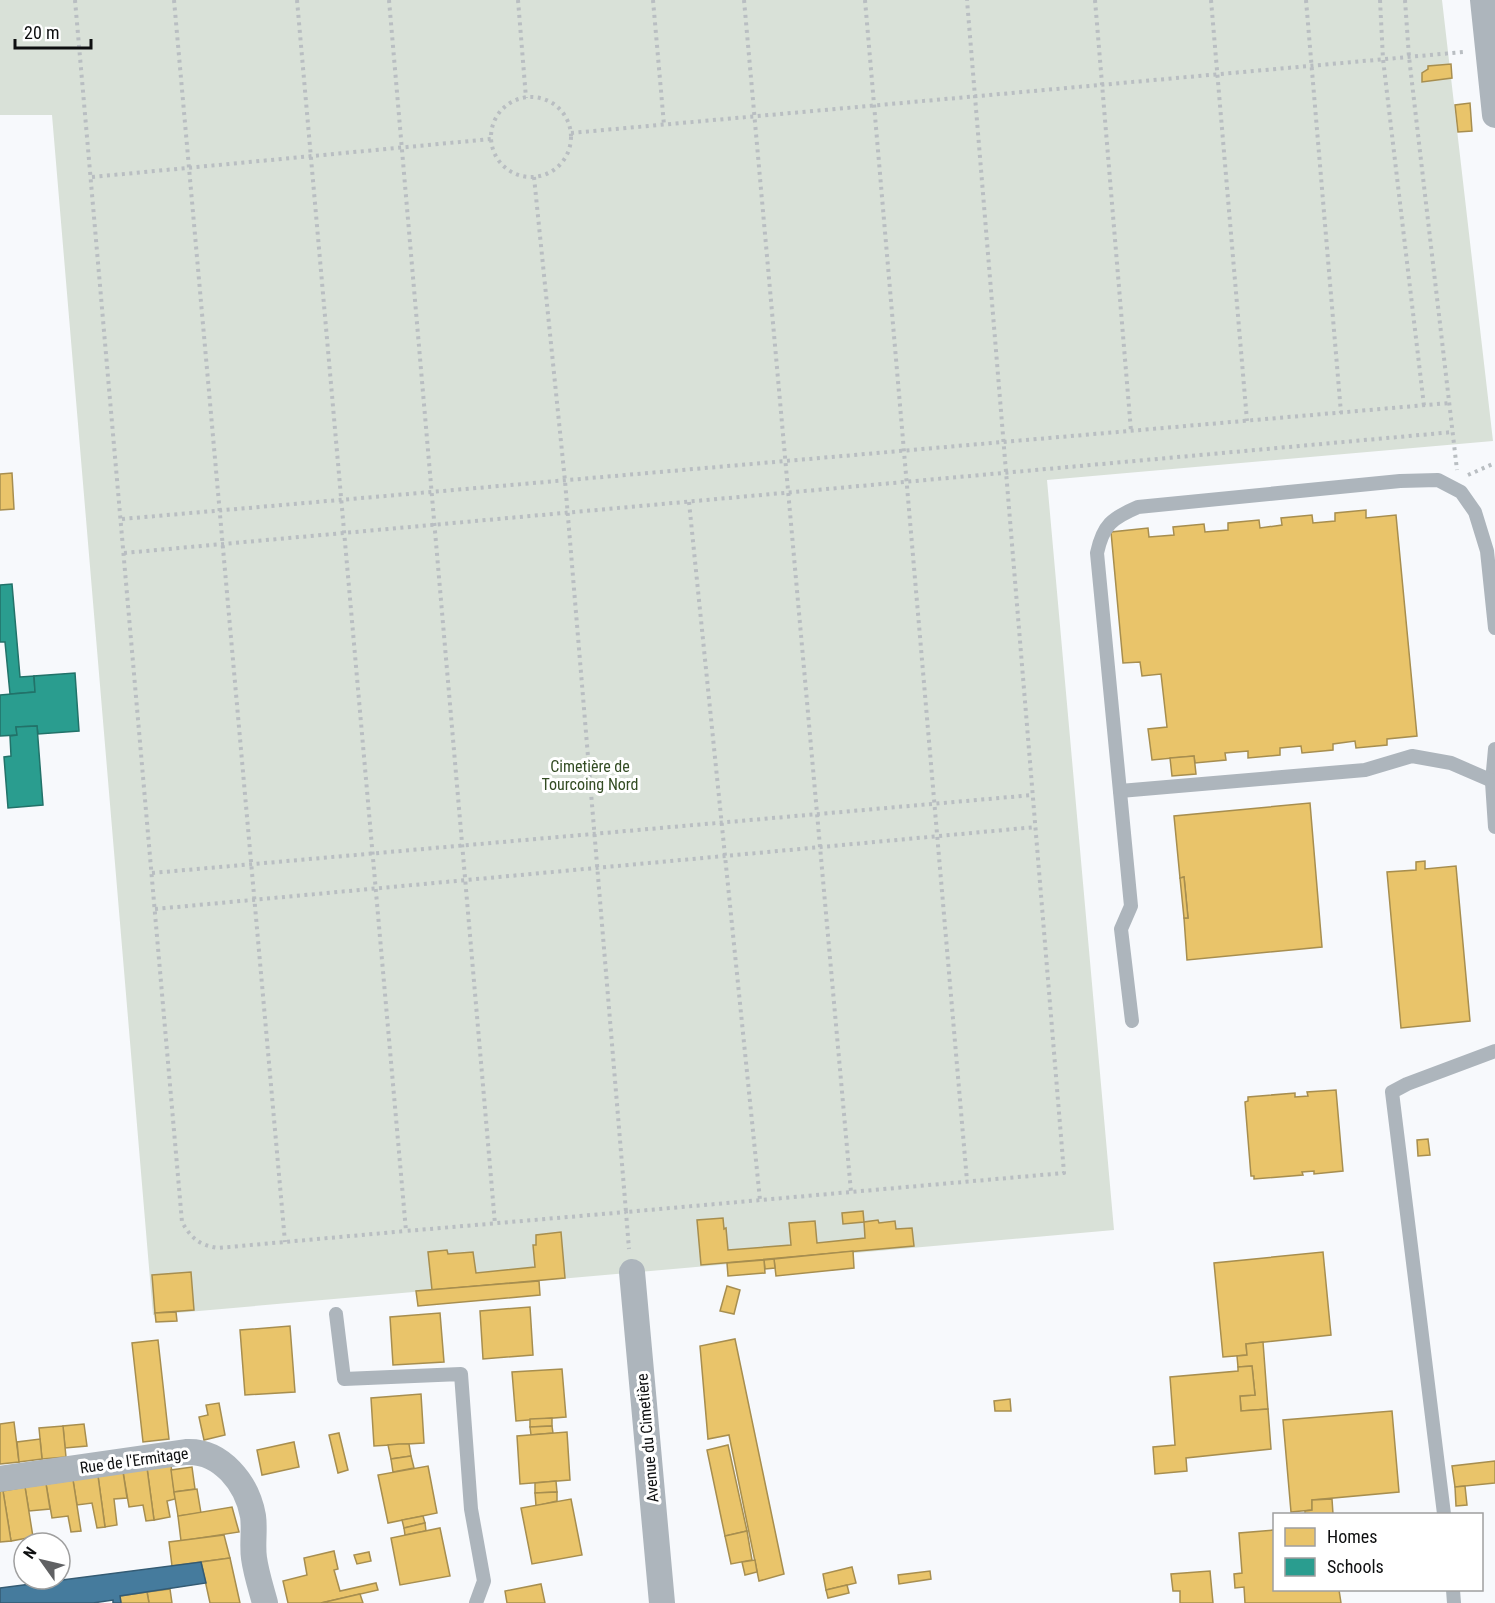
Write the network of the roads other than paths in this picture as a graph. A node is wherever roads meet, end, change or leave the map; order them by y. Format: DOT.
graph roads {
  1 [pos="1483,0"];
  2 [pos="1495,116"];
  3 [pos="1495,628"];
  4 [pos="1495,748"];
  5 [pos="1494,782"];
  6 [pos="1120,791"];
  7 [pos="1495,826"];
  8 [pos="1132,1021"];
  9 [pos="1495,1051"];
  10 [pos="632,1272"];
  11 [pos="336,1314"];
  12 [pos="0,1479"];
  13 [pos="1444,1513"];
  14 [pos="265,1603"];
  15 [pos="476,1603"];
  16 [pos="662,1603"];
  1 -- 2 [label="street"];
  3 -- 6 [label="lane"];
  4 -- 5 [label="lane"];
  5 -- 6 [label="lane"];
  5 -- 7 [label="lane"];
  6 -- 8 [label="lane"];
  9 -- 13 [label="lane"];
  10 -- 16 [label="street, Avenue du Cimetière"];
  11 -- 15 [label="lane"];
  12 -- 14 [label="street, Rue de l'Ermitage"];
}
